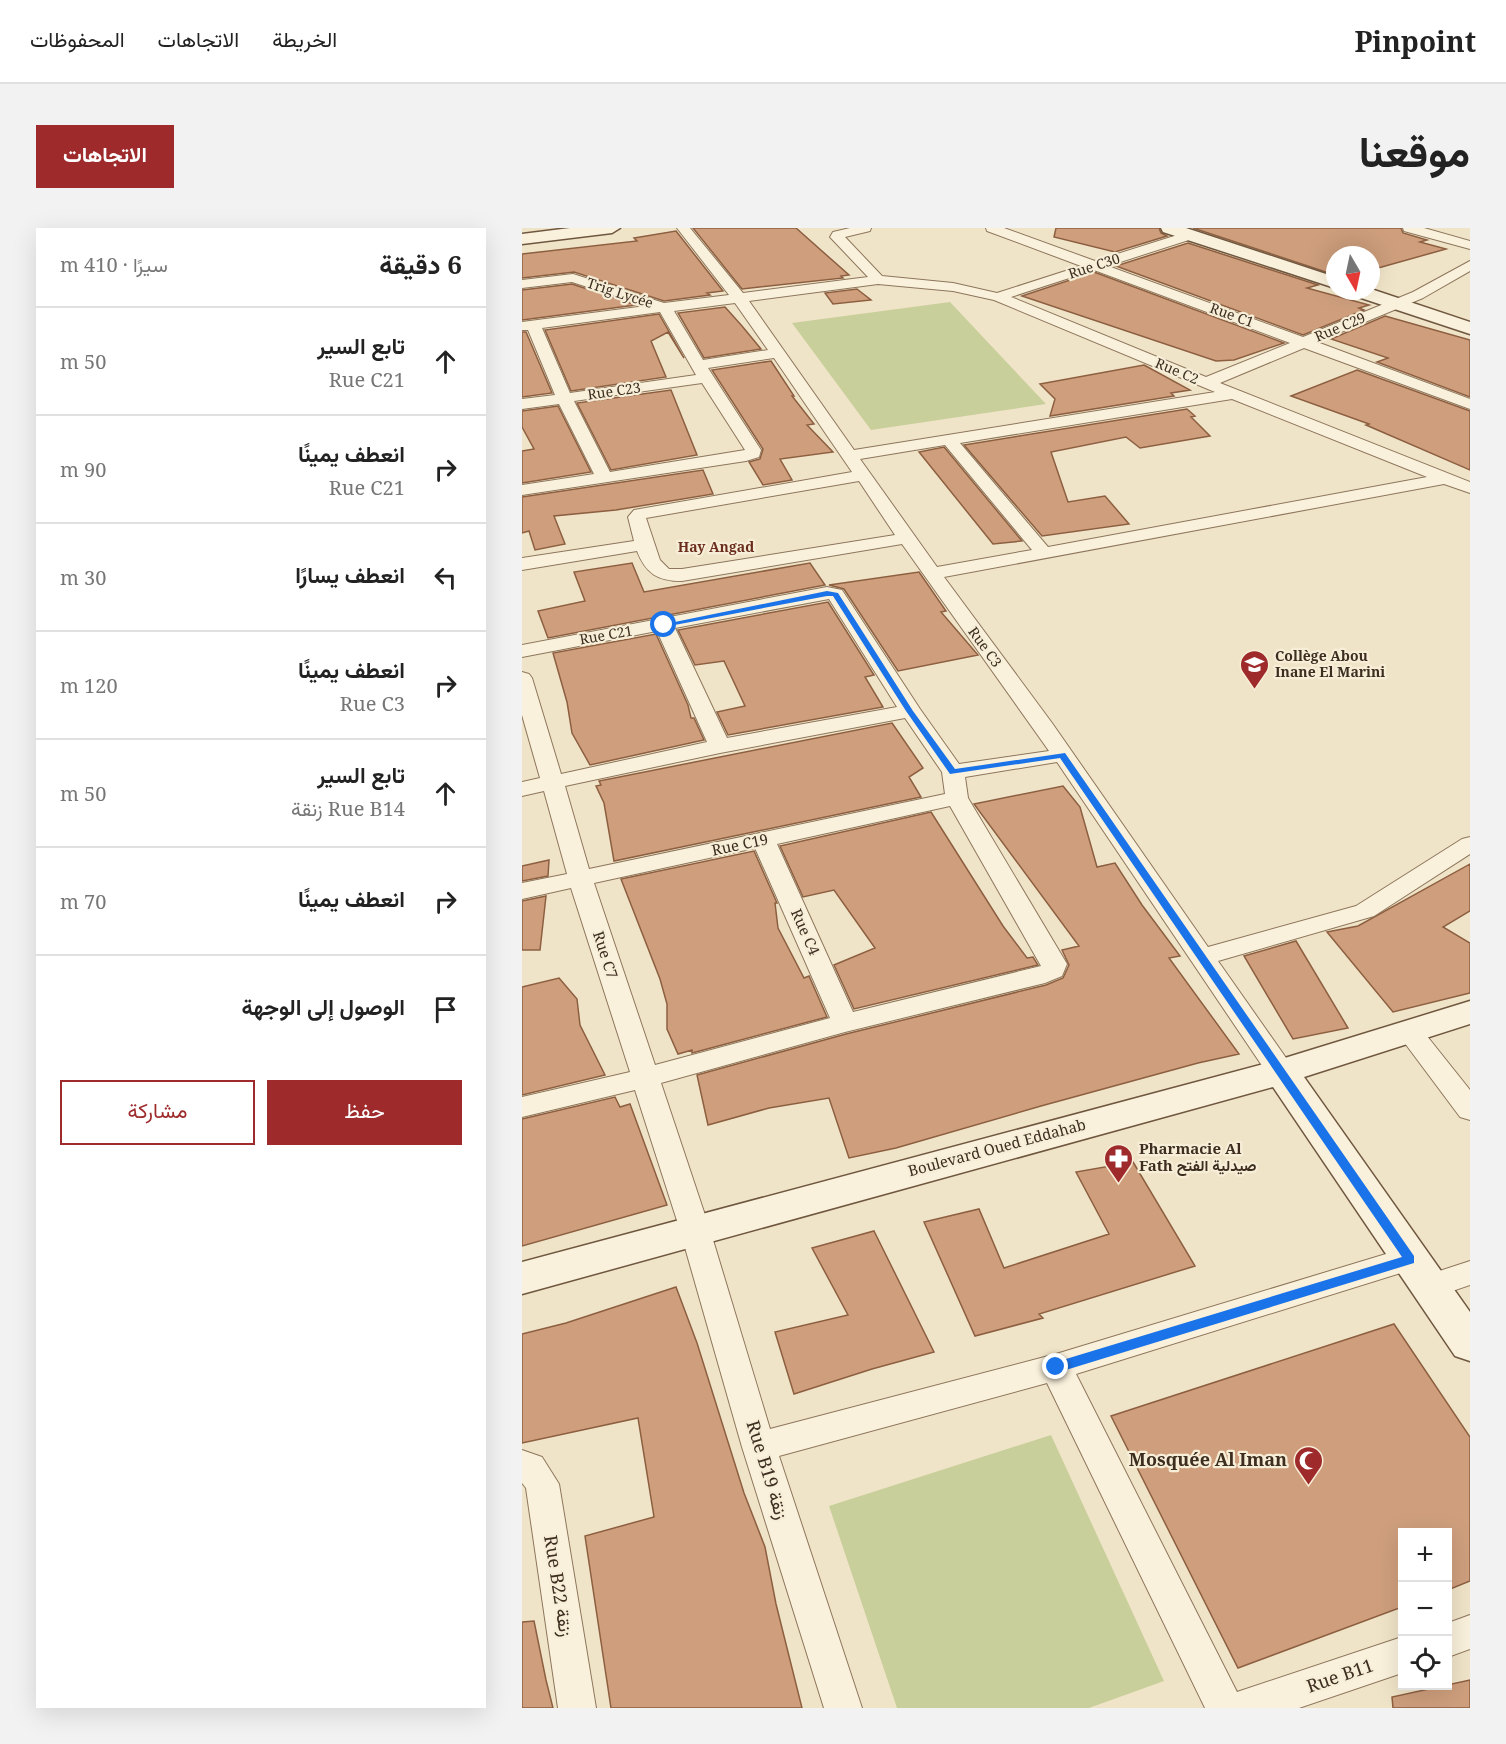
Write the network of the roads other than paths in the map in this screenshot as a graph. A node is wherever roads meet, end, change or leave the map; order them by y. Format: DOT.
graph roads {
  1 [pos="570,228"];
  2 [pos="612,228"];
  3 [pos="683,228"];
  4 [pos="865,228"];
  5 [pos="992,228"];
  6 [pos="1170,228"];
  7 [pos="1214,228"];
  8 [pos="1409,228"];
  9 [pos="522,234"];
  10 [pos="1190,235"];
  11 [pos="522,239"];
  12 [pos="1470,245"];
  13 [pos="1095,265"];
  14 [pos="1326,265"];
  15 [pos="1470,265"];
  16 [pos="573,278"];
  17 [pos="878,280"];
  18 [pos="1326,281"];
  19 [pos="1380,283"];
  20 [pos="522,284"];
  21 [pos="1418,296"];
  22 [pos="998,297"];
  23 [pos="740,299"];
  24 [pos="1380,299"];
  25 [pos="1396,304"];
  26 [pos="666,308"];
  27 [pos="1470,313"];
  28 [pos="608,315"];
  29 [pos="527,326"];
  30 [pos="1470,328"];
  31 [pos="1304,342"];
  32 [pos="777,353"];
  33 [pos="702,371"];
  34 [pos="1206,383"];
  35 [pos="1233,394"];
  36 [pos="564,398"];
  37 [pos="522,404"];
  38 [pos="1470,404"];
  39 [pos="949,440"];
  40 [pos="849,456"];
  41 [pos="864,474"];
  42 [pos="604,477"];
  43 [pos="1444,478"];
  44 [pos="1468,486"];
  45 [pos="522,490"];
  46 [pos="908,538"];
  47 [pos="643,545"];
  48 [pos="1043,552"];
  49 [pos="522,564"];
  50 [pos="932,574"];
  51 [pos="664,625"];
  52 [pos="522,651"];
  53 [pos="522,678"];
  54 [pos="910,711"];
  55 [pos="720,746"];
  56 [pos="1062,755"];
  57 [pos="953,772"];
  58 [pos="553,783"];
  59 [pos="522,789"];
  60 [pos="957,798"];
  61 [pos="764,841"];
  62 [pos="1470,844"];
  63 [pos="580,878"];
  64 [pos="522,891"];
  65 [pos="1201,957"];
  66 [pos="1470,1012"];
  67 [pos="845,1023"];
  68 [pos="1410,1032"];
  69 [pos="1281,1072"];
  70 [pos="644,1078"];
  71 [pos="522,1107"];
  72 [pos="1470,1110"];
  73 [pos="695,1230"];
  74 [pos="1419,1273"];
  75 [pos="1470,1273"];
  76 [pos="522,1278"];
  77 [pos="1470,1344"];
  78 [pos="1056,1367"];
  79 [pos="759,1447"];
  80 [pos="526,1466"];
  81 [pos="1470,1632"];
  82 [pos="1452,1639"];
  83 [pos="1398,1656"];
  84 [pos="577,1708"];
  85 [pos="843,1708"];
  86 [pos="1225,1708"];
  87 [pos="1244,1708"];
  1 -- 9 [label="main road"];
  2 -- 11 [label="main road"];
  3 -- 23 [label="street, Rue C3"];
  4 -- 17 [label="street"];
  5 -- 13 [label="street, Rue C1"];
  6 -- 10 [label="main road"];
  7 -- 14 [label="main road"];
  8 -- 12 [label="street"];
  10 -- 13 [label="street, Rue C30"];
  10 -- 18 [label="main road"];
  13 -- 22 [label="street, Rue C30"];
  13 -- 31 [label="street, Rue C1"];
  15 -- 21 [label="street, Rue C29"];
  16 -- 20 [label="street"];
  16 -- 26 [label="street, Trig Lycée"];
  16 -- 28 [label="street"];
  17 -- 22 [label="street, Rue C2"];
  17 -- 23 [label="street, Rue C2"];
  19 -- 21 [label="main road"];
  21 -- 25 [label="street, Rue C29"];
  21 -- 27 [label="main road"];
  22 -- 34 [label="street, Rue C2"];
  23 -- 26 [label="street, Rue C2"];
  23 -- 32 [label="street, Rue C3"];
  24 -- 25 [label="main road"];
  25 -- 30 [label="main road"];
  25 -- 31 [label="street, Rue C29"];
  26 -- 28 [label="street, Rue C2"];
  26 -- 33 [label="street"];
  28 -- 29 [label="street, Rue C2"];
  29 -- 36 [label="street"];
  31 -- 34 [label="street, Rue C29"];
  31 -- 38 [label="street, Rue C1"];
  32 -- 33 [label="street, Rue C23"];
  32 -- 40 [label="street, Rue C3"];
  33 -- 36 [label="street, Rue C23"];
  33 -- 42 [label="street"];
  34 -- 35 [label="street, Rue C2"];
  35 -- 39 [label="street"];
  35 -- 43 [label="street, Rue C2"];
  36 -- 37 [label="street, Rue C23"];
  36 -- 42 [label="street"];
  39 -- 40 [label="street"];
  39 -- 48 [label="street"];
  40 -- 41 [label="street, Rue C3"];
  41 -- 46 [label="street, Rue C3"];
  41 -- 47 [label="street"];
  42 -- 45 [label="street"];
  43 -- 44 [label="street, Rue C2"];
  43 -- 48 [label="street"];
  46 -- 47 [label="street"];
  46 -- 50 [label="street, Rue C3"];
  47 -- 49 [label="street"];
  48 -- 50 [label="street"];
  50 -- 56 [label="street, Rue C3"];
  51 -- 52 [label="street, Rue C21"];
  51 -- 54 [label="street, Rue C21"];
  51 -- 55 [label="street"];
  53 -- 58 [label="street, Rue C7"];
  54 -- 55 [label="street"];
  54 -- 57 [label="street, Rue C21"];
  55 -- 58 [label="street"];
  56 -- 57 [label="street"];
  56 -- 65 [label="street, Rue C3"];
  57 -- 60 [label="street"];
  58 -- 59 [label="street"];
  58 -- 63 [label="street, Rue C7"];
  60 -- 61 [label="street, Rue C19"];
  60 -- 67 [label="street"];
  61 -- 63 [label="street, Rue C19"];
  61 -- 67 [label="street, Rue C4"];
  62 -- 65 [label="street"];
  63 -- 64 [label="street, Rue C19"];
  63 -- 70 [label="street, Rue C7"];
  65 -- 69 [label="street, Rue C3"];
  66 -- 68 [label="main road, Boulevard Oued Eddahab"];
  67 -- 70 [label="street"];
  68 -- 69 [label="main road, Boulevard Oued Eddahab"];
  68 -- 72 [label="street"];
  69 -- 73 [label="main road, Boulevard Oued Eddahab"];
  69 -- 74 [label="main road"];
  70 -- 71 [label="street"];
  70 -- 73 [label="street, Rue C7"];
  73 -- 76 [label="main road, Boulevard Oued Eddahab"];
  73 -- 79 [label="street, Rue B19 زنقة"];
  74 -- 75 [label="street"];
  74 -- 77 [label="main road"];
  74 -- 78 [label="street"];
  78 -- 79 [label="street"];
  78 -- 86 [label="street"];
  79 -- 85 [label="street, Rue B19 زنقة"];
  80 -- 84 [label="street, Rue B22 زنقة"];
  81 -- 82 [label="street"];
  83 -- 87 [label="street, Rue B11"];
}
